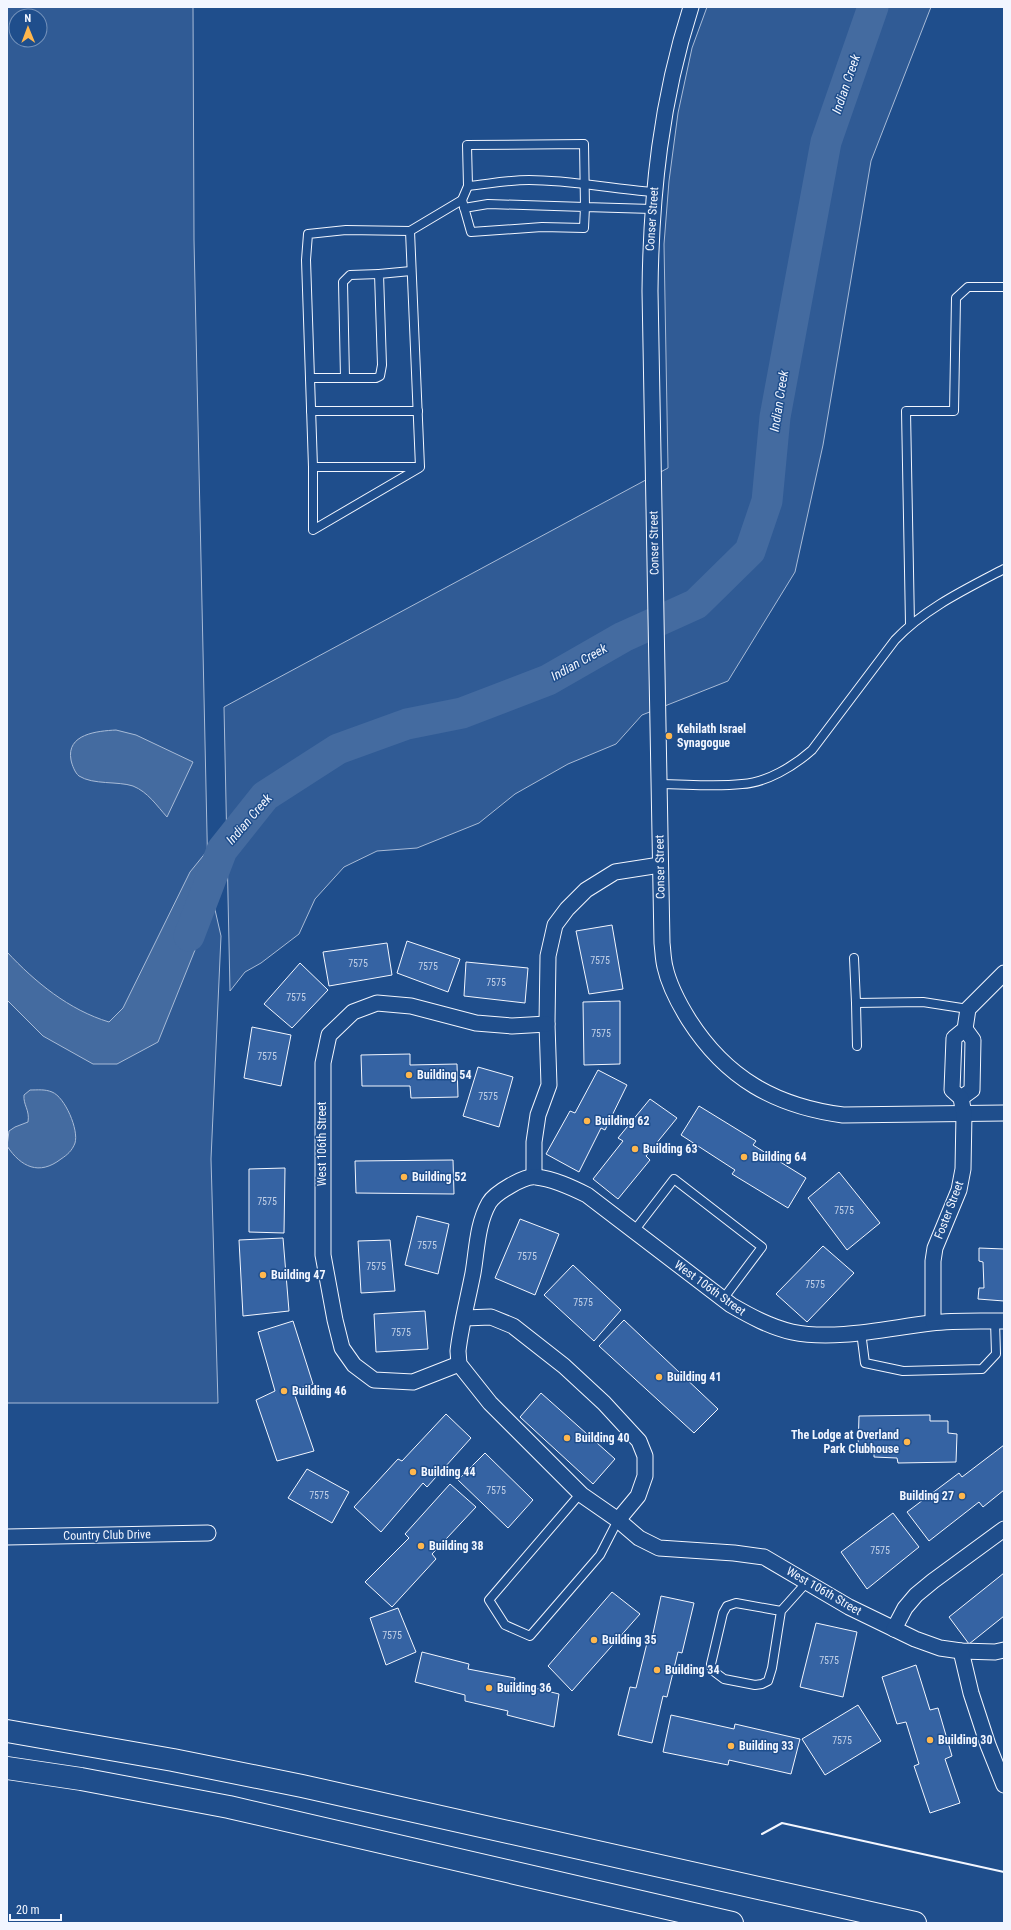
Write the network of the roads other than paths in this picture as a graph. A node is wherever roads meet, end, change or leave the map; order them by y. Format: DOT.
graph roads {
  1 [pos="691,7"];
  2 [pos="585,184"];
  3 [pos="468,186"];
  4 [pos="654,192"];
  5 [pos="463,204"];
  6 [pos="585,207"];
  7 [pos="652,209"];
  8 [pos="410,231"];
  9 [pos="411,272"];
  10 [pos="380,274"];
  11 [pos="1004,287"];
  12 [pos="310,378"];
  13 [pos="345,378"];
  14 [pos="311,411"];
  15 [pos="418,411"];
  16 [pos="420,467"];
  17 [pos="313,468"];
  18 [pos="1004,569"];
  19 [pos="910,624"];
  20 [pos="659,784"];
  21 [pos="660,865"];
  22 [pos="854,958"];
  23 [pos="1004,974"];
  24 [pos="856,1003"];
  25 [pos="968,1009"];
  26 [pos="547,1024"];
  27 [pos="965,1029"];
  28 [pos="857,1046"];
  29 [pos="961,1098"];
  30 [pos="1004,1113"];
  31 [pos="964,1114"];
  32 [pos="534,1176"];
  33 [pos="634,1231"];
  34 [pos="723,1299"];
  35 [pos="464,1318"];
  36 [pos="1000,1321"];
  37 [pos="933,1322"];
  38 [pos="861,1332"];
  39 [pos="459,1364"];
  40 [pos="580,1494"];
  41 [pos="618,1520"];
  42 [pos="1004,1529"];
  43 [pos="208,1534"];
  44 [pos="7,1537"];
  45 [pos="807,1582"];
  46 [pos="782,1611"];
  47 [pos="894,1629"];
  48 [pos="1004,1650"];
  49 [pos="961,1651"];
  50 [pos="7,1731"];
  51 [pos="7,1768"];
  52 [pos="1004,1785"];
  53 [pos="732,1923"];
  54 [pos="915,1923"];
  1 -- 4 [label="street, Conser Street"];
  2 -- 3 [label="lane"];
  2 -- 3 [label="lane"];
  2 -- 4 [label="lane"];
  2 -- 6 [label="lane"];
  3 -- 5 [label="lane"];
  4 -- 7 [label="street, Conser Street"];
  5 -- 6 [label="lane"];
  5 -- 6 [label="lane"];
  5 -- 8 [label="lane"];
  6 -- 7 [label="lane"];
  7 -- 20 [label="street, Conser Street"];
  8 -- 9 [label="lane"];
  8 -- 12 [label="lane"];
  9 -- 10 [label="lane"];
  9 -- 15 [label="lane"];
  10 -- 13 [label="lane"];
  10 -- 13 [label="lane"];
  11 -- 19 [label="lane"];
  12 -- 13 [label="lane"];
  12 -- 14 [label="lane"];
  14 -- 15 [label="lane"];
  14 -- 17 [label="lane"];
  15 -- 16 [label="lane"];
  16 -- 17 [label="lane"];
  16 -- 17 [label="lane"];
  18 -- 19 [label="lane"];
  19 -- 20 [label="lane"];
  20 -- 21 [label="street, Conser Street"];
  21 -- 26 [label="street"];
  21 -- 31 [label="street, Conser Street"];
  22 -- 24 [label="lane"];
  23 -- 25 [label="street"];
  24 -- 25 [label="lane"];
  24 -- 28 [label="lane"];
  25 -- 27 [label="street, Foster Street"];
  26 -- 32 [label="street"];
  26 -- 39 [label="street, West 106th Street"];
  27 -- 29 [label="street"];
  27 -- 29 [label="street, Foster Street"];
  29 -- 31 [label="street, Foster Street"];
  30 -- 31 [label="street"];
  31 -- 37 [label="street, Foster Street"];
  32 -- 33 [label="street, West 106th Street"];
  32 -- 35 [label="street"];
  33 -- 34 [label="street, West 106th Street"];
  33 -- 34 [label="lane"];
  34 -- 38 [label="street, West 106th Street"];
  35 -- 39 [label="street"];
  35 -- 41 [label="street"];
  36 -- 37 [label="street, West 106th Street"];
  36 -- 38 [label="lane"];
  37 -- 38 [label="street, West 106th Street"];
  39 -- 40 [label="street, West 106th Street"];
  40 -- 41 [label="street, West 106th Street"];
  40 -- 41 [label="lane"];
  41 -- 45 [label="street, West 106th Street"];
  42 -- 47 [label="street"];
  43 -- 44 [label="street, Country Club Drive"];
  45 -- 46 [label="lane"];
  45 -- 47 [label="street, West 106th Street"];
  46 -- 46 [label="lane"];
  47 -- 49 [label="street, West 106th Street"];
  48 -- 49 [label="street, West 106th Street"];
  49 -- 52 [label="street"];
  50 -- 54 [label="highway"];
  51 -- 53 [label="highway"];
}
